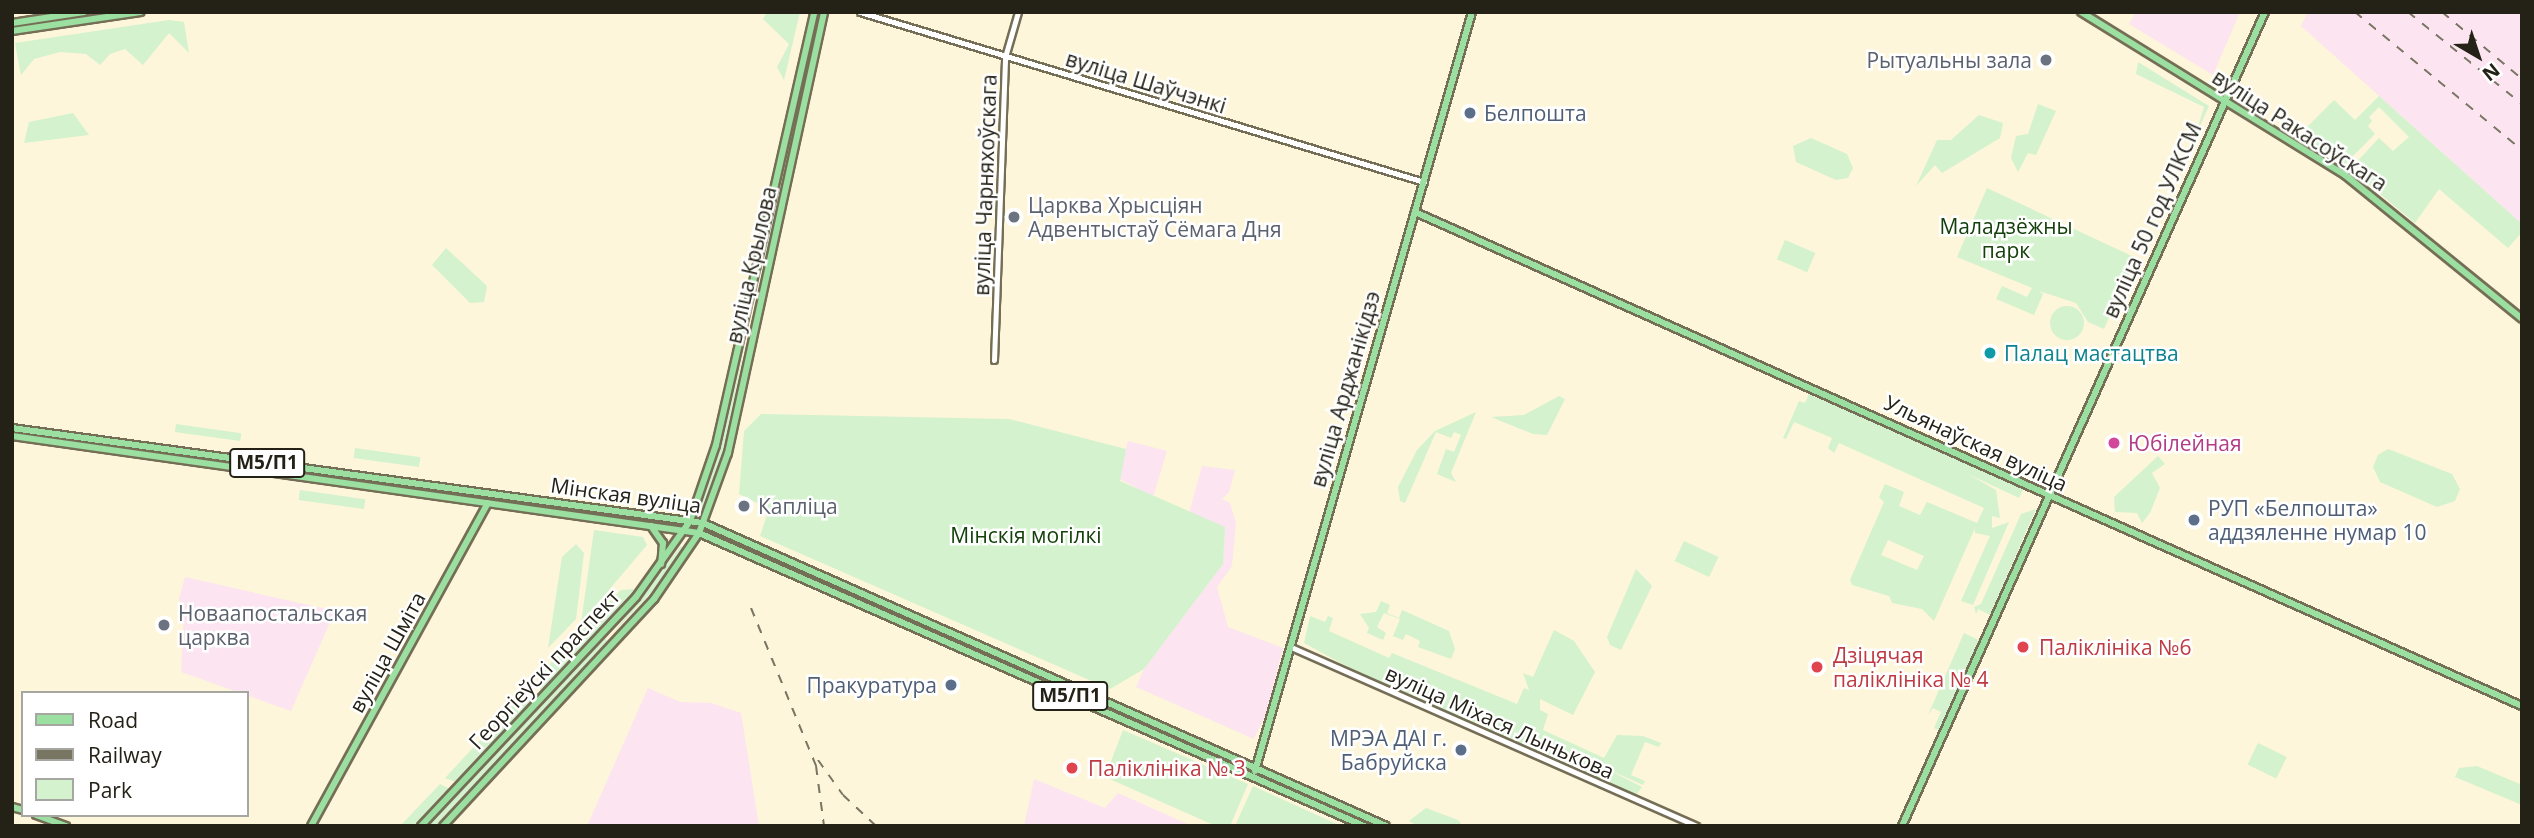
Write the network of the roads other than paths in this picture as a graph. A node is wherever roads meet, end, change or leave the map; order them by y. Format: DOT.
graph roads {
  1 [pos="84,12"];
  2 [pos="141,12"];
  3 [pos="814,12"];
  4 [pos="824,12"];
  5 [pos="860,12"];
  6 [pos="1018,12"];
  7 [pos="1472,12"];
  8 [pos="2081,12"];
  9 [pos="2265,12"];
  10 [pos="12,23"];
  11 [pos="12,31"];
  12 [pos="1005,57"];
  13 [pos="2226,100"];
  14 [pos="1424,182"];
  15 [pos="1415,212"];
  16 [pos="754,275"];
  17 [pos="765,278"];
  18 [pos="2522,319"];
  19 [pos="994,360"];
  20 [pos="12,428"];
  21 [pos="12,436"];
  22 [pos="490,494"];
  23 [pos="2048,495"];
  24 [pos="488,503"];
  25 [pos="690,521"];
  26 [pos="703,523"];
  27 [pos="650,525"];
  28 [pos="685,530"];
  29 [pos="699,533"];
  30 [pos="659,568"];
  31 [pos="606,631"];
  32 [pos="616,640"];
  33 [pos="1291,647"];
  34 [pos="2522,706"];
  35 [pos="1256,768"];
  36 [pos="1254,777"];
  37 [pos="41,817"];
  38 [pos="66,826"];
  39 [pos="311,826"];
  40 [pos="421,826"];
  41 [pos="443,826"];
  42 [pos="1364,826"];
  43 [pos="1385,826"];
  44 [pos="1696,826"];
  45 [pos="1902,826"];
  1 -- 10 [label="main road"];
  2 -- 11 [label="main road"];
  3 -- 16 [label="main road, вуліца Крылова"];
  4 -- 17 [label="main road, вуліца Крылова"];
  5 -- 12 [label="street, вуліца Шаўчэнкі"];
  6 -- 12 [label="street, вуліца Чарняхоўскага"];
  7 -- 14 [label="main road, вуліца Арджанікідзэ"];
  8 -- 13 [label="main road, вуліца Ракасоўскага"];
  9 -- 13 [label="main road, вуліца 50 год УЛКСМ"];
  12 -- 14 [label="street, вуліца Шаўчэнкі"];
  12 -- 19 [label="street, вуліца Чарняхоўскага"];
  13 -- 18 [label="main road, вуліца Ракасоўскага"];
  13 -- 23 [label="main road, вуліца 50 год УЛКСМ"];
  14 -- 15 [label="main road, вуліца Арджанікідзэ"];
  15 -- 23 [label="main road, Ульянаўская вуліца"];
  15 -- 33 [label="main road, вуліца Арджанікідзэ"];
  16 -- 17 [label="main road"];
  16 -- 25 [label="main road, вуліца Крылова"];
  17 -- 26 [label="main road, вуліца Крылова"];
  20 -- 22 [label="main road, Мінская вуліца / М5/П1"];
  21 -- 24 [label="main road, Мінская вуліца / М5/П1"];
  22 -- 24 [label="main road, вуліца Шміта"];
  22 -- 25 [label="main road, Мінская вуліца / М5/П1"];
  23 -- 34 [label="main road, Ульянаўская вуліца"];
  23 -- 45 [label="main road, вуліца 50 год УЛКСМ"];
  24 -- 27 [label="main road, Мінская вуліца / М5/П1"];
  24 -- 39 [label="main road, вуліца Шміта"];
  25 -- 26 [label="main road, Мінская вуліца / М5/П1"];
  25 -- 28 [label="main road, вуліца Крылова"];
  26 -- 29 [label="main road, вуліца Крылова"];
  26 -- 35 [label="main road, Мінская вуліца / М5/П1"];
  27 -- 28 [label="main road, Мінская вуліца / М5/П1"];
  27 -- 30 [label="main road"];
  28 -- 29 [label="main road, Мінская вуліца / М5/П1"];
  28 -- 30 [label="main road, Георгіеўскі праспект"];
  29 -- 32 [label="main road, Георгіеўскі праспект"];
  29 -- 36 [label="main road, Мінская вуліца / М5/П1"];
  30 -- 31 [label="main road, Георгіеўскі праспект"];
  31 -- 32 [label="main road"];
  31 -- 40 [label="main road, Георгіеўскі праспект"];
  32 -- 41 [label="main road, Георгіеўскі праспект"];
  33 -- 35 [label="main road, вуліца Арджанікідзэ"];
  33 -- 44 [label="street, вуліца Міхася Лынькова"];
  35 -- 36 [label="main road, вуліца Арджанікідзэ"];
  35 -- 43 [label="main road, Мінская вуліца / М5/П1"];
  36 -- 42 [label="main road, Мінская вуліца / М5/П1"];
  37 -- 38 [label="main road"];
}
